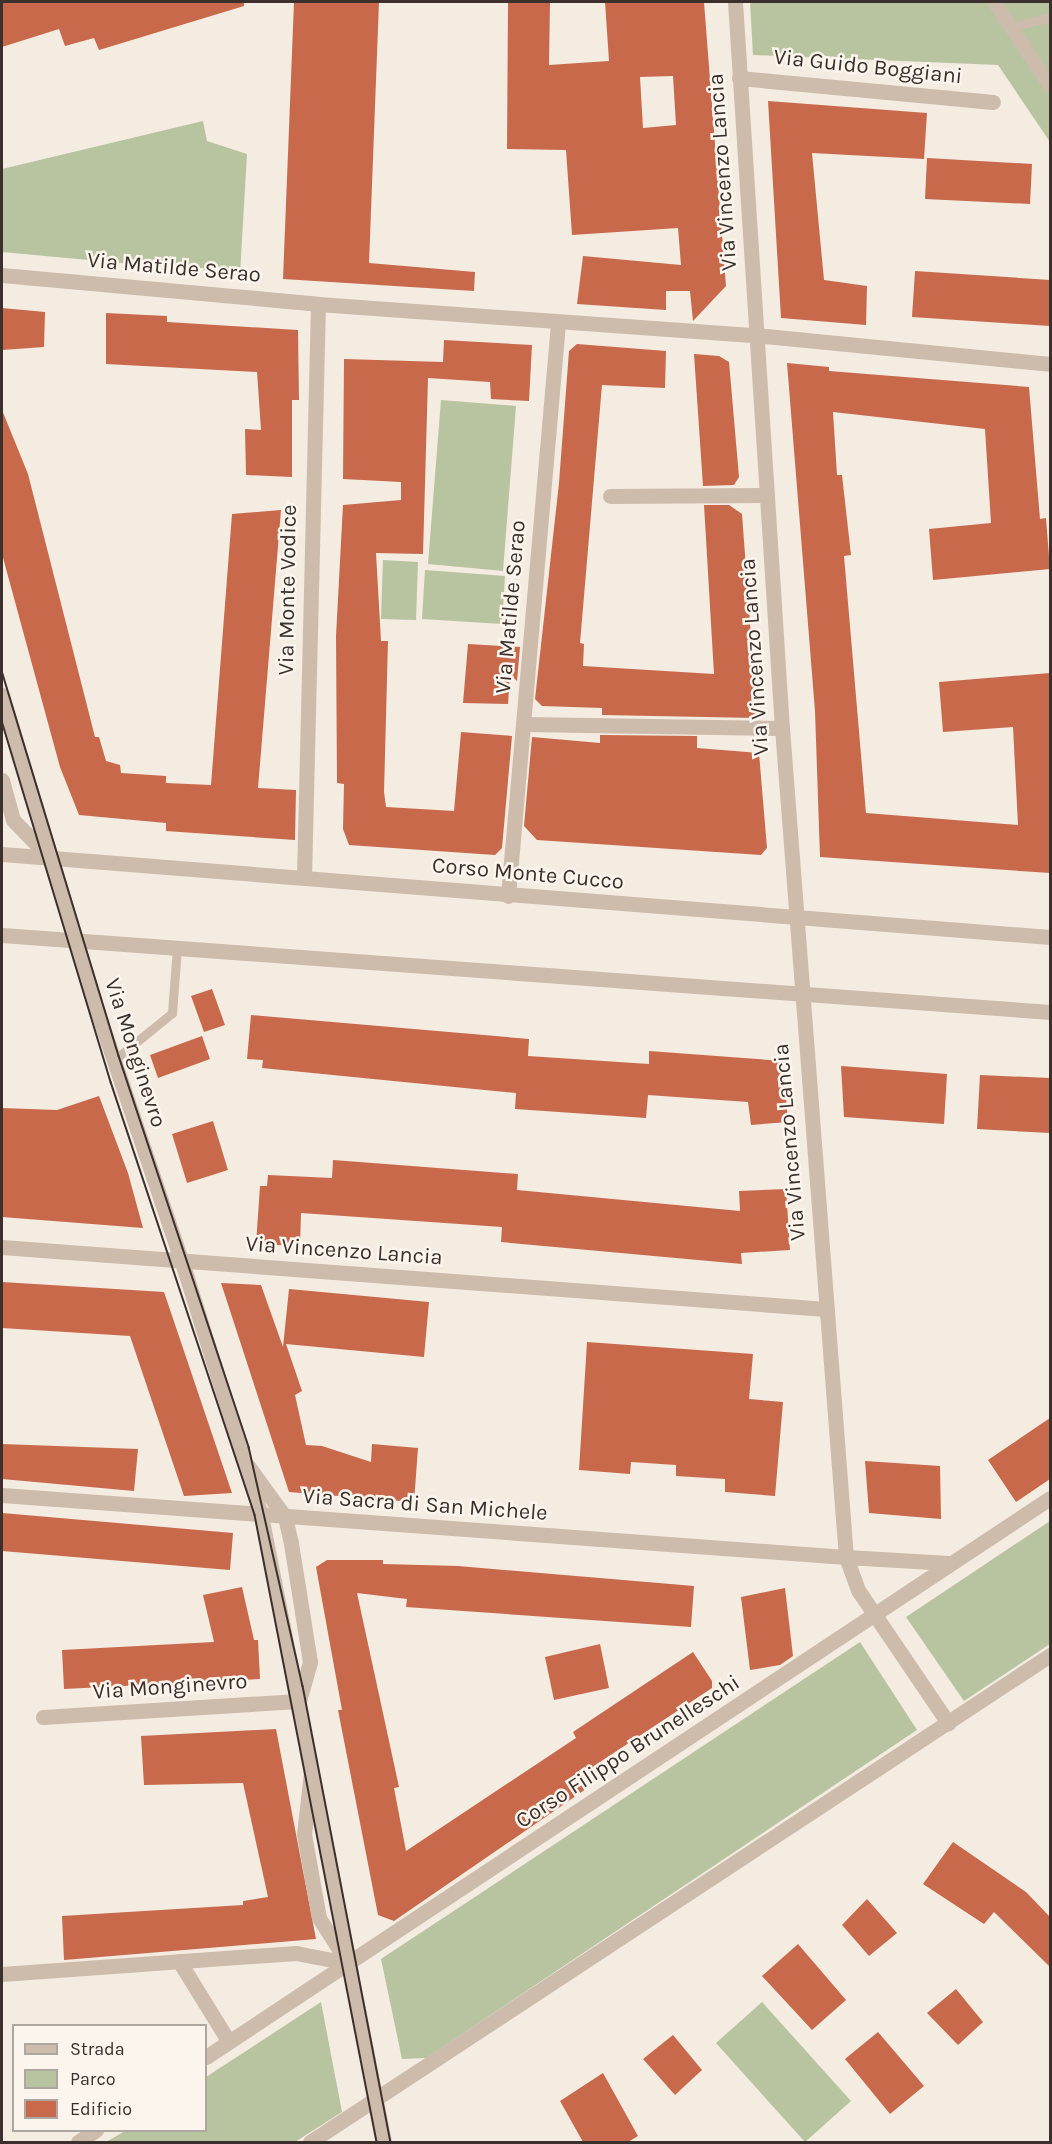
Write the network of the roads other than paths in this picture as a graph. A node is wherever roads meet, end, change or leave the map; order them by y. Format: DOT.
graph roads {
  1 [pos="735,2"];
  2 [pos="994,2"];
  3 [pos="1050,17"];
  4 [pos="1011,27"];
  5 [pos="739,78"];
  6 [pos="1050,86"];
  7 [pos="993,102"];
  8 [pos="2,275"];
  9 [pos="318,304"];
  10 [pos="558,323"];
  11 [pos="755,335"];
  12 [pos="1050,364"];
  13 [pos="766,495"];
  14 [pos="610,496"];
  15 [pos="2,695"];
  16 [pos="523,724"];
  17 [pos="782,728"];
  18 [pos="2,780"];
  19 [pos="2,854"];
  20 [pos="50,858"];
  21 [pos="304,877"];
  22 [pos="508,896"];
  23 [pos="795,918"];
  24 [pos="2,935"];
  25 [pos="1050,937"];
  26 [pos="75,940"];
  27 [pos="177,948"];
  28 [pos="801,995"];
  29 [pos="1050,1012"];
  30 [pos="113,1061"];
  31 [pos="2,1247"];
  32 [pos="181,1261"];
  33 [pos="826,1309"];
  34 [pos="248,1466"];
  35 [pos="2,1495"];
  36 [pos="1050,1498"];
  37 [pos="261,1515"];
  38 [pos="285,1517"];
  39 [pos="846,1557"];
  40 [pos="949,1563"];
  41 [pos="874,1615"];
  42 [pos="1050,1655"];
  43 [pos="299,1701"];
  44 [pos="43,1717"];
  45 [pos="948,1723"];
  46 [pos="179,1962"];
  47 [pos="348,1963"];
  48 [pos="2,1974"];
  49 [pos="229,2042"];
  50 [pos="207,2056"];
  51 [pos="376,2097"];
  52 [pos="93,2132"];
  53 [pos="78,2142"];
  54 [pos="310,2142"];
  55 [pos="384,2142"];
  1 -- 5 [label="street, Via Vincenzo Lancia"];
  2 -- 4 [label="street"];
  3 -- 4 [label="lane"];
  4 -- 6 [label="street"];
  5 -- 7 [label="street, Via Guido Boggiani"];
  5 -- 11 [label="street, Via Vincenzo Lancia"];
  8 -- 9 [label="street, Via Matilde Serao"];
  9 -- 10 [label="street, Via Matilde Serao"];
  9 -- 21 [label="street, Via Monte Vodice"];
  10 -- 11 [label="street, Via Matilde Serao"];
  10 -- 16 [label="street, Via Matilde Serao"];
  11 -- 12 [label="street, Via Matilde Serao"];
  11 -- 13 [label="street, Via Vincenzo Lancia"];
  13 -- 14 [label="street"];
  13 -- 17 [label="street, Via Vincenzo Lancia"];
  15 -- 20 [label="street, Via Monginevro"];
  16 -- 17 [label="street"];
  16 -- 22 [label="street, Via Matilde Serao"];
  17 -- 23 [label="street, Via Vincenzo Lancia"];
  18 -- 20 [label="street, Via Monginevro"];
  19 -- 20 [label="street, Corso Monte Cucco"];
  20 -- 21 [label="street, Corso Monte Cucco"];
  20 -- 26 [label="street, Via Monginevro"];
  21 -- 22 [label="street, Corso Monte Cucco"];
  22 -- 23 [label="street, Corso Monte Cucco"];
  23 -- 25 [label="street, Corso Monte Cucco"];
  23 -- 28 [label="street, Via Vincenzo Lancia"];
  24 -- 26 [label="street"];
  26 -- 27 [label="street"];
  26 -- 30 [label="street, Via Monginevro"];
  27 -- 28 [label="street"];
  27 -- 30 [label="lane"];
  28 -- 29 [label="street"];
  28 -- 33 [label="street, Via Vincenzo Lancia"];
  30 -- 32 [label="street, Via Monginevro"];
  31 -- 32 [label="street"];
  32 -- 33 [label="street, Via Vincenzo Lancia"];
  32 -- 34 [label="street, Via Monginevro"];
  33 -- 39 [label="street, Via Vincenzo Lancia"];
  34 -- 37 [label="street, Via Monginevro"];
  34 -- 38 [label="street, Via Monginevro"];
  35 -- 37 [label="street, Via Sacra di San Michele"];
  36 -- 40 [label="street, Corso Filippo Brunelleschi"];
  37 -- 38 [label="street, Via Sacra di San Michele"];
  37 -- 43 [label="street, Via Monginevro"];
  38 -- 39 [label="street, Via Sacra di San Michele"];
  38 -- 43 [label="street, Via Monginevro"];
  39 -- 40 [label="street, Via Sacra di San Michele"];
  39 -- 41 [label="street, Via Vincenzo Lancia"];
  40 -- 41 [label="street, Corso Filippo Brunelleschi"];
  41 -- 45 [label="street, Via Vincenzo Lancia"];
  41 -- 47 [label="street, Corso Filippo Brunelleschi"];
  42 -- 45 [label="street"];
  43 -- 44 [label="street, Via Monginevro"];
  43 -- 47 [label="street, Via Monginevro"];
  45 -- 51 [label="street"];
  46 -- 47 [label="street"];
  46 -- 48 [label="street"];
  46 -- 49 [label="street"];
  47 -- 49 [label="street, Corso Filippo Brunelleschi"];
  47 -- 51 [label="street, Via Monginevro"];
  49 -- 50 [label="street, Corso Filippo Brunelleschi"];
  51 -- 54 [label="street"];
  51 -- 55 [label="street, Via Monginevro"];
  52 -- 53 [label="street"];
}
